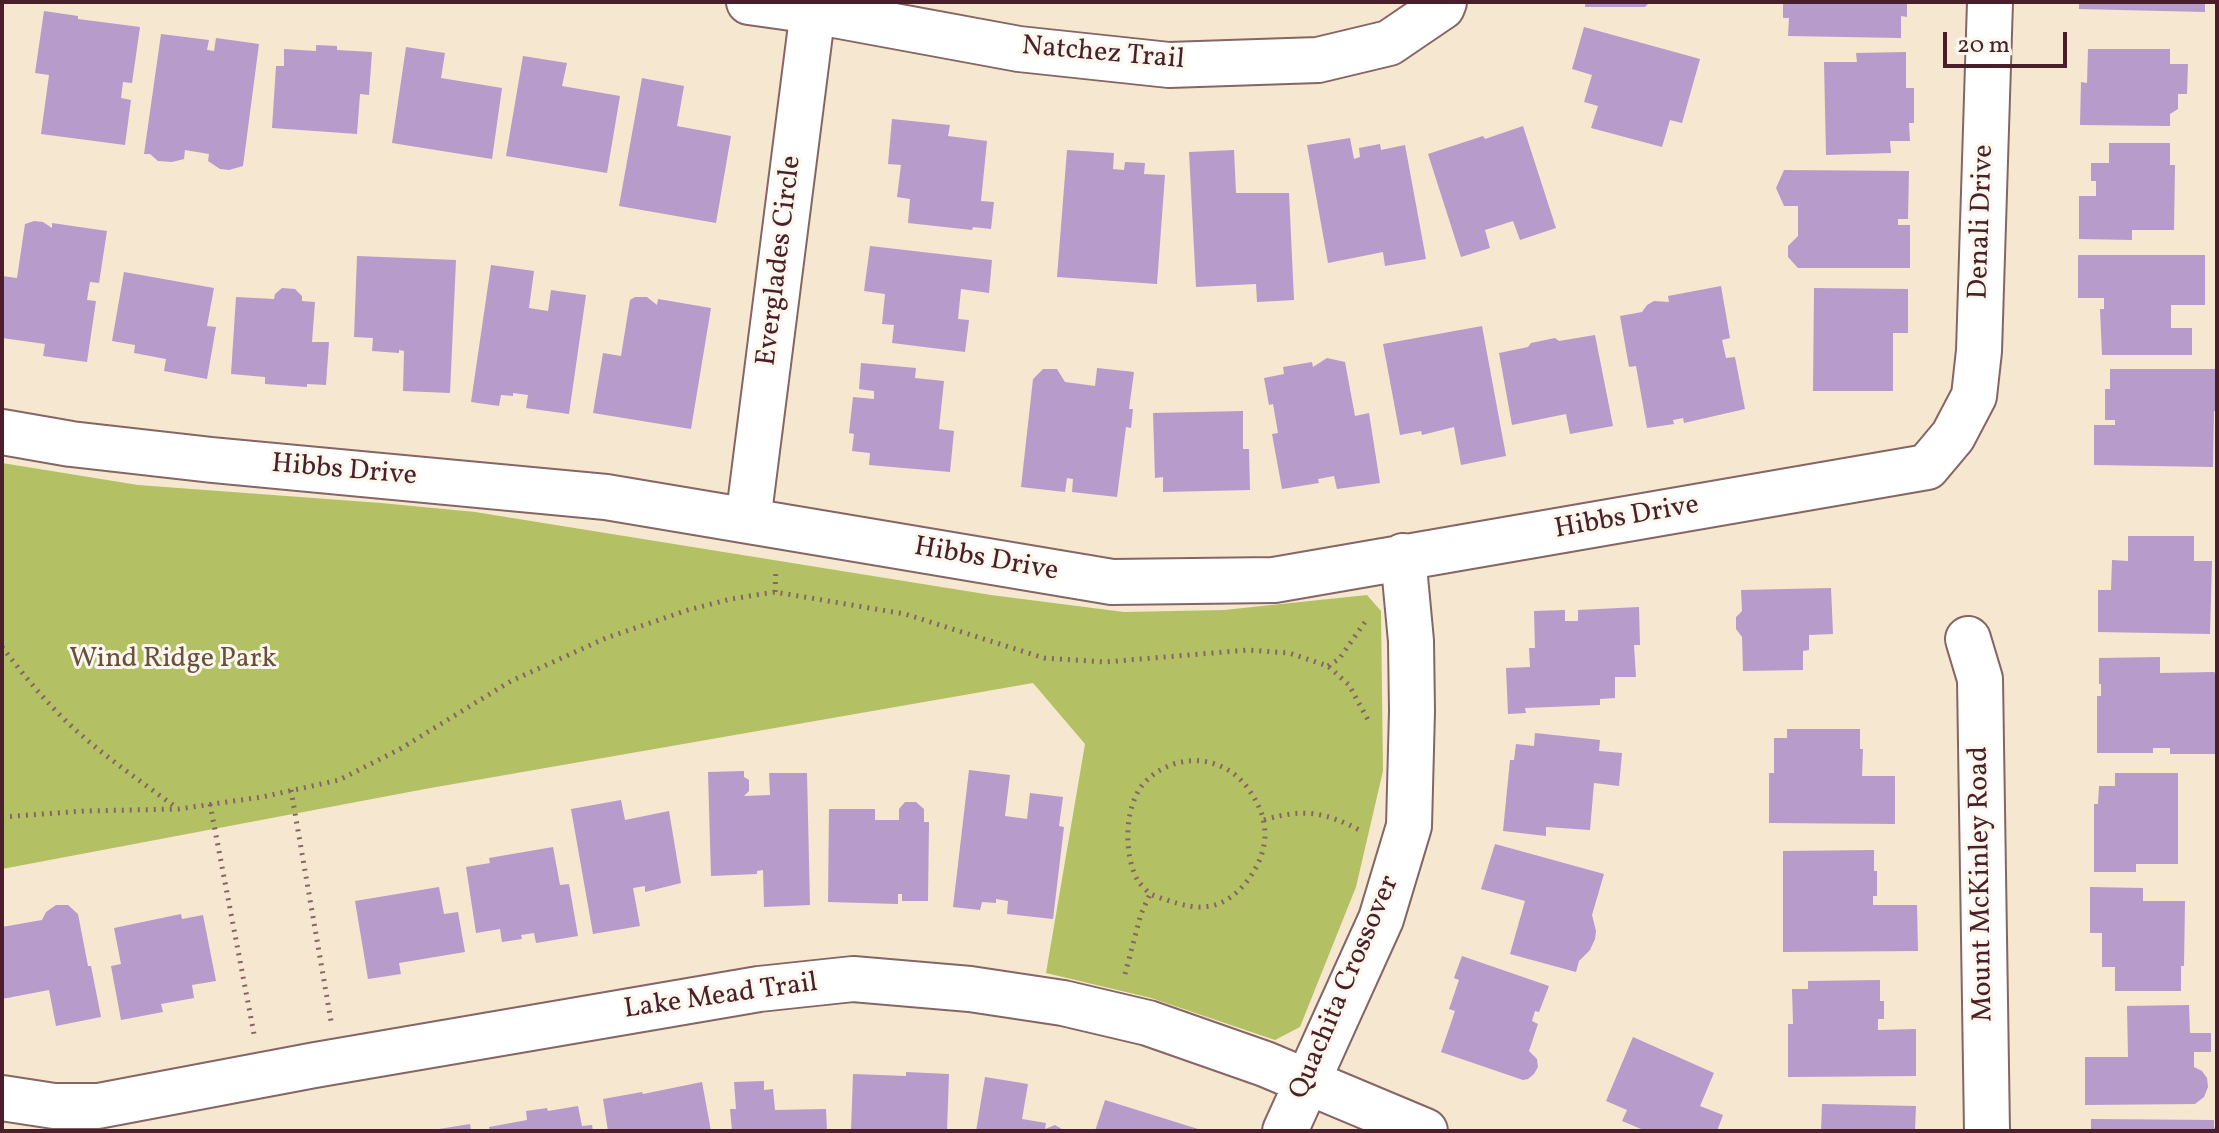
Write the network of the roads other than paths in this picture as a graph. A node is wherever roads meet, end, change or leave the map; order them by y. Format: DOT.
graph roads {
  1 [pos="749,2"];
  2 [pos="1444,2"];
  3 [pos="1990,2"];
  4 [pos="813,7"];
  5 [pos="2,432"];
  6 [pos="1953,436"];
  7 [pos="748,521"];
  8 [pos="1403,556"];
  9 [pos="1968,639"];
  10 [pos="1307,1081"];
  11 [pos="2,1098"];
  12 [pos="1285,1131"];
  13 [pos="1425,1131"];
  14 [pos="1987,1131"];
  1 -- 4 [label="street, Natchez Trail"];
  2 -- 4 [label="street, Natchez Trail"];
  3 -- 6 [label="street, Denali Drive"];
  4 -- 7 [label="street, Everglades Circle"];
  5 -- 7 [label="street, Hibbs Drive"];
  6 -- 8 [label="street, Hibbs Drive"];
  7 -- 8 [label="street, Hibbs Drive"];
  8 -- 10 [label="street, Quachita Crossover"];
  9 -- 14 [label="street, Mount McKinley Road"];
  10 -- 11 [label="street, Lake Mead Trail"];
  10 -- 12 [label="street, Quachita Crossover"];
  10 -- 13 [label="street, Lake Mead Trail"];
}
